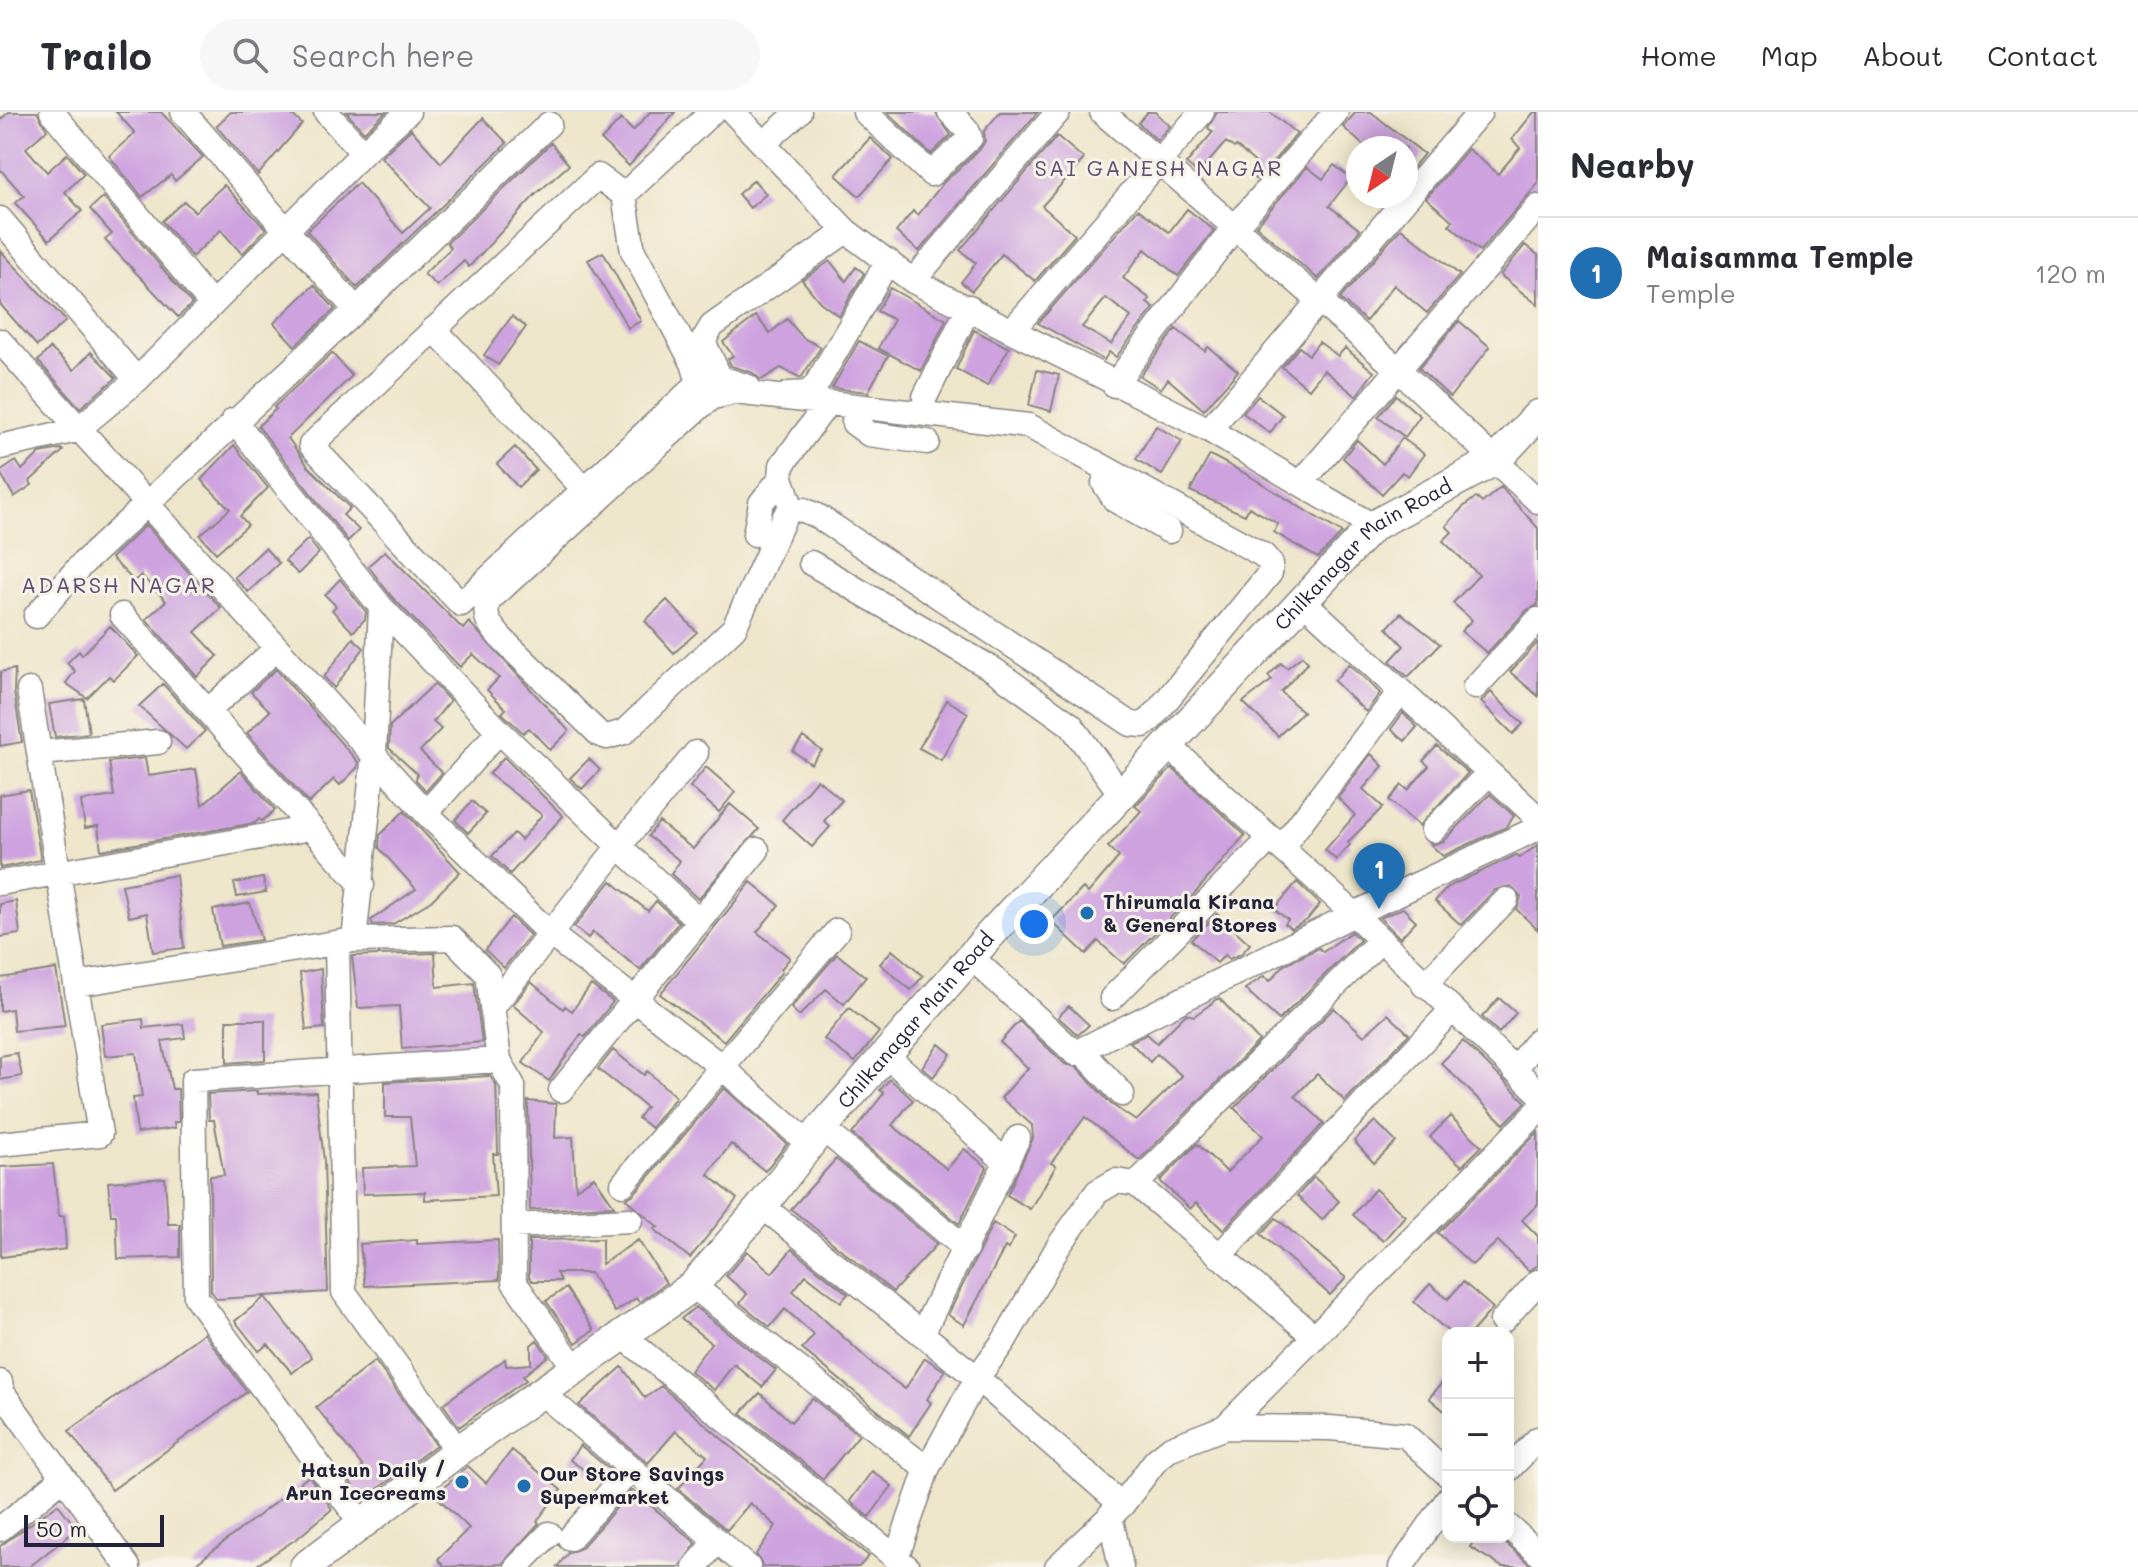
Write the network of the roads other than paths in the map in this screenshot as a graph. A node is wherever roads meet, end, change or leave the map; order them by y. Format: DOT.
graph roads {
  1 [pos="52,112"];
  2 [pos="183,112"];
  3 [pos="326,112"];
  4 [pos="408,112"];
  5 [pos="712,112"];
  6 [pos="733,112"];
  7 [pos="799,112"];
  8 [pos="865,112"];
  9 [pos="950,112"];
  10 [pos="1058,112"];
  11 [pos="1102,112"];
  12 [pos="1202,112"];
  13 [pos="1336,112"];
  14 [pos="1480,112"];
  15 [pos="549,124"];
  16 [pos="764,143"];
  17 [pos="363,153"];
  18 [pos="1159,163"];
  19 [pos="624,195"];
  20 [pos="1538,207"];
  21 [pos="0,219"];
  22 [pos="1234,228"];
  23 [pos="285,231"];
  24 [pos="846,231"];
  25 [pos="888,261"];
  26 [pos="913,281"];
  27 [pos="1320,303"];
  28 [pos="212,305"];
  29 [pos="969,307"];
  30 [pos="356,310"];
  31 [pos="1014,328"];
  32 [pos="434,329"];
  33 [pos="0,341"];
  34 [pos="1399,370"];
  35 [pos="137,380"];
  36 [pos="1114,385"];
  37 [pos="925,397"];
  38 [pos="827,404"];
  39 [pos="855,407"];
  40 [pos="1538,415"];
  41 [pos="234,420"];
  42 [pos="77,430"];
  43 [pos="1209,430"];
  44 [pos="927,442"];
  45 [pos="0,447"];
  46 [pos="1497,459"];
  47 [pos="1110,471"];
  48 [pos="781,478"];
  49 [pos="1301,483"];
  50 [pos="585,490"];
  51 [pos="1538,501"];
  52 [pos="146,504"];
  53 [pos="792,509"];
  54 [pos="1373,526"];
  55 [pos="1169,531"];
  56 [pos="755,534"];
  57 [pos="811,563"];
  58 [pos="1303,601"];
  59 [pos="381,607"];
  60 [pos="122,615"];
  61 [pos="1235,615"];
  62 [pos="36,616"];
  63 [pos="1538,620"];
  64 [pos="1266,640"];
  65 [pos="1209,647"];
  66 [pos="277,648"];
  67 [pos="1239,669"];
  68 [pos="1475,687"];
  69 [pos="29,690"];
  70 [pos="1400,692"];
  71 [pos="209,710"];
  72 [pos="499,731"];
  73 [pos="158,742"];
  74 [pos="1168,745"];
  75 [pos="40,753"];
  76 [pos="696,753"];
  77 [pos="374,754"];
  78 [pos="1489,773"];
  79 [pos="1123,797"];
  80 [pos="426,813"];
  81 [pos="1538,818"];
  82 [pos="311,828"];
  83 [pos="1538,828"];
  84 [pos="1433,830"];
  85 [pos="1276,843"];
  86 [pos="619,846"];
  87 [pos="757,850"];
  88 [pos="59,873"];
  89 [pos="0,883"];
  90 [pos="362,885"];
  91 [pos="1506,900"];
  92 [pos="1354,914"];
  93 [pos="699,921"];
  94 [pos="837,931"];
  95 [pos="550,934"];
  96 [pos="346,941"];
  97 [pos="1379,942"];
  98 [pos="971,957"];
  99 [pos="77,984"];
  100 [pos="1424,985"];
  101 [pos="1112,998"];
  102 [pos="635,999"];
  103 [pos="492,1008"];
  104 [pos="1451,1011"];
  105 [pos="1538,1040"];
  106 [pos="1081,1050"];
  107 [pos="886,1055"];
  108 [pos="499,1060"];
  109 [pos="722,1067"];
  110 [pos="340,1070"];
  111 [pos="1514,1070"];
  112 [pos="561,1090"];
  113 [pos="1538,1092"];
  114 [pos="1122,1094"];
  115 [pos="1538,1111"];
  116 [pos="816,1137"];
  117 [pos="1018,1138"];
  118 [pos="0,1144"];
  119 [pos="1007,1163"];
  120 [pos="623,1184"];
  121 [pos="1136,1184"];
  122 [pos="762,1206"];
  123 [pos="630,1220"];
  124 [pos="514,1226"];
  125 [pos="966,1249"];
  126 [pos="1219,1256"];
  127 [pos="1538,1282"];
  128 [pos="693,1286"];
  129 [pos="1502,1321"];
  130 [pos="922,1334"];
  131 [pos="624,1337"];
  132 [pos="1315,1337"];
  133 [pos="577,1371"];
  134 [pos="977,1378"];
  135 [pos="0,1382"];
  136 [pos="543,1394"];
  137 [pos="1225,1427"];
  138 [pos="1538,1439"];
  139 [pos="458,1451"];
  140 [pos="1514,1464"];
  141 [pos="927,1469"];
  142 [pos="630,1470"];
  143 [pos="1444,1471"];
  144 [pos="63,1478"];
  145 [pos="1442,1508"];
  146 [pos="1116,1510"];
  147 [pos="362,1524"];
  148 [pos="0,1529"];
  149 [pos="1514,1531"];
  150 [pos="717,1541"];
  151 [pos="1538,1553"];
  152 [pos="902,1563"];
  153 [pos="315,1564"];
  154 [pos="128,1567"];
  155 [pos="517,1567"];
  156 [pos="695,1567"];
  157 [pos="748,1567"];
  158 [pos="1057,1567"];
  159 [pos="1121,1567"];
  160 [pos="1401,1567"];
  1 -- 28 [label="street"];
  2 -- 23 [label="street"];
  3 -- 17 [label="street"];
  4 -- 17 [label="street"];
  5 -- 19 [label="street"];
  6 -- 16 [label="street"];
  7 -- 16 [label="street"];
  8 -- 9 [label="street"];
  10 -- 26 [label="street"];
  11 -- 18 [label="street"];
  12 -- 18 [label="street"];
  13 -- 22 [label="street"];
  14 -- 27 [label="street"];
  15 -- 30 [label="street"];
  16 -- 24 [label="street"];
  17 -- 23 [label="street"];
  18 -- 22 [label="street"];
  18 -- 31 [label="street"];
  19 -- 32 [label="street"];
  19 -- 50 [label="street"];
  20 -- 34 [label="street"];
  21 -- 35 [label="street"];
  22 -- 27 [label="street"];
  22 -- 36 [label="street"];
  23 -- 28 [label="street"];
  23 -- 30 [label="street"];
  24 -- 25 [label="street"];
  24 -- 25 [label="street"];
  25 -- 26 [label="street"];
  26 -- 29 [label="street"];
  27 -- 34 [label="street"];
  27 -- 43 [label="street"];
  28 -- 35 [label="street"];
  29 -- 31 [label="street"];
  29 -- 37 [label="street"];
  30 -- 41 [label="street"];
  31 -- 36 [label="street"];
  32 -- 50 [label="street"];
  32 -- 50 [label="street"];
  33 -- 42 [label="street"];
  34 -- 46 [label="street"];
  34 -- 49 [label="street"];
  35 -- 42 [label="street"];
  36 -- 43 [label="street"];
  38 -- 39 [label="street"];
  38 -- 48 [label="street"];
  38 -- 53 [label="street"];
  39 -- 44 [label="street"];
  39 -- 47 [label="street"];
  40 -- 46 [label="main road, Chilkanagar Main Road"];
  41 -- 52 [label="street"];
  41 -- 59 [label="street"];
  42 -- 45 [label="street"];
  42 -- 52 [label="street"];
  43 -- 49 [label="street"];
  46 -- 51 [label="street"];
  46 -- 54 [label="main road, Chilkanagar Main Road"];
  47 -- 55 [label="street"];
  47 -- 61 [label="street"];
  48 -- 53 [label="street"];
  48 -- 56 [label="street"];
  49 -- 54 [label="street"];
  52 -- 62 [label="street"];
  52 -- 66 [label="street"];
  53 -- 65 [label="street"];
  54 -- 58 [label="main road, Chilkanagar Main Road"];
  57 -- 79 [label="street"];
  58 -- 64 [label="main road, Chilkanagar Main Road"];
  58 -- 70 [label="street"];
  59 -- 72 [label="street"];
  59 -- 77 [label="street"];
  60 -- 71 [label="street"];
  61 -- 64 [label="street"];
  61 -- 65 [label="street"];
  63 -- 68 [label="street"];
  64 -- 67 [label="main road, Chilkanagar Main Road"];
  65 -- 67 [label="street"];
  66 -- 71 [label="street"];
  66 -- 77 [label="street"];
  67 -- 74 [label="main road, Chilkanagar Main Road"];
  69 -- 75 [label="street"];
  70 -- 78 [label="street"];
  70 -- 85 [label="street"];
  71 -- 82 [label="street"];
  72 -- 80 [label="street"];
  72 -- 86 [label="street"];
  73 -- 75 [label="street"];
  74 -- 79 [label="main road, Chilkanagar Main Road"];
  74 -- 85 [label="street"];
  75 -- 88 [label="street"];
  76 -- 86 [label="street"];
  77 -- 80 [label="street"];
  77 -- 90 [label="street"];
  78 -- 81 [label="street"];
  78 -- 84 [label="street"];
  79 -- 98 [label="main road, Chilkanagar Main Road"];
  80 -- 95 [label="street"];
  82 -- 88 [label="street"];
  82 -- 90 [label="street"];
  83 -- 92 [label="street"];
  85 -- 92 [label="street"];
  85 -- 101 [label="street"];
  86 -- 93 [label="street"];
  86 -- 95 [label="street"];
  87 -- 93 [label="street"];
  88 -- 89 [label="street"];
  88 -- 99 [label="street"];
  90 -- 96 [label="street"];
  91 -- 100 [label="street"];
  92 -- 97 [label="street"];
  92 -- 106 [label="street"];
  93 -- 102 [label="street"];
  94 -- 109 [label="street"];
  95 -- 102 [label="street"];
  95 -- 103 [label="street"];
  96 -- 99 [label="street"];
  96 -- 103 [label="street"];
  96 -- 110 [label="street"];
  97 -- 100 [label="street"];
  97 -- 121 [label="street"];
  98 -- 106 [label="street"];
  98 -- 107 [label="main road, Chilkanagar Main Road"];
  99 -- 118 [label="street"];
  100 -- 104 [label="street"];
  102 -- 109 [label="street"];
  102 -- 112 [label="street"];
  103 -- 108 [label="street"];
  104 -- 111 [label="street"];
  104 -- 126 [label="street"];
  105 -- 111 [label="street"];
  106 -- 114 [label="street"];
  107 -- 116 [label="main road, Chilkanagar Main Road"];
  107 -- 119 [label="street"];
  108 -- 110 [label="street"];
  108 -- 124 [label="street"];
  109 -- 116 [label="street"];
  109 -- 120 [label="street"];
  110 -- 139 [label="street"];
  110 -- 147 [label="street"];
  111 -- 113 [label="street"];
  115 -- 132 [label="street"];
  116 -- 122 [label="main road, Chilkanagar Main Road"];
  116 -- 125 [label="street"];
  117 -- 119 [label="street"];
  119 -- 125 [label="street"];
  121 -- 126 [label="street"];
  121 -- 134 [label="street"];
  122 -- 128 [label="main road, Chilkanagar Main Road"];
  122 -- 130 [label="street"];
  123 -- 124 [label="street"];
  124 -- 133 [label="street"];
  125 -- 130 [label="street"];
  126 -- 132 [label="street"];
  127 -- 129 [label="street"];
  128 -- 131 [label="main road, Chilkanagar Main Road"];
  128 -- 141 [label="street"];
  130 -- 134 [label="street"];
  131 -- 133 [label="main road, Chilkanagar Main Road"];
  131 -- 152 [label="street"];
  132 -- 137 [label="street"];
  133 -- 136 [label="main road, Chilkanagar Main Road"];
  134 -- 141 [label="street"];
  134 -- 146 [label="street"];
  135 -- 144 [label="street"];
  136 -- 139 [label="main road, Chilkanagar Main Road"];
  136 -- 142 [label="street"];
  137 -- 143 [label="street"];
  137 -- 146 [label="street"];
  138 -- 140 [label="street"];
  139 -- 147 [label="main road, Chilkanagar Main Road"];
  141 -- 152 [label="street"];
  142 -- 150 [label="street"];
  142 -- 155 [label="street"];
  144 -- 148 [label="street"];
  144 -- 154 [label="street"];
  145 -- 160 [label="street"];
  146 -- 158 [label="street"];
  146 -- 159 [label="street"];
  147 -- 153 [label="main road, Chilkanagar Main Road"];
  149 -- 151 [label="street"];
  150 -- 156 [label="street"];
  150 -- 157 [label="street"];
}
